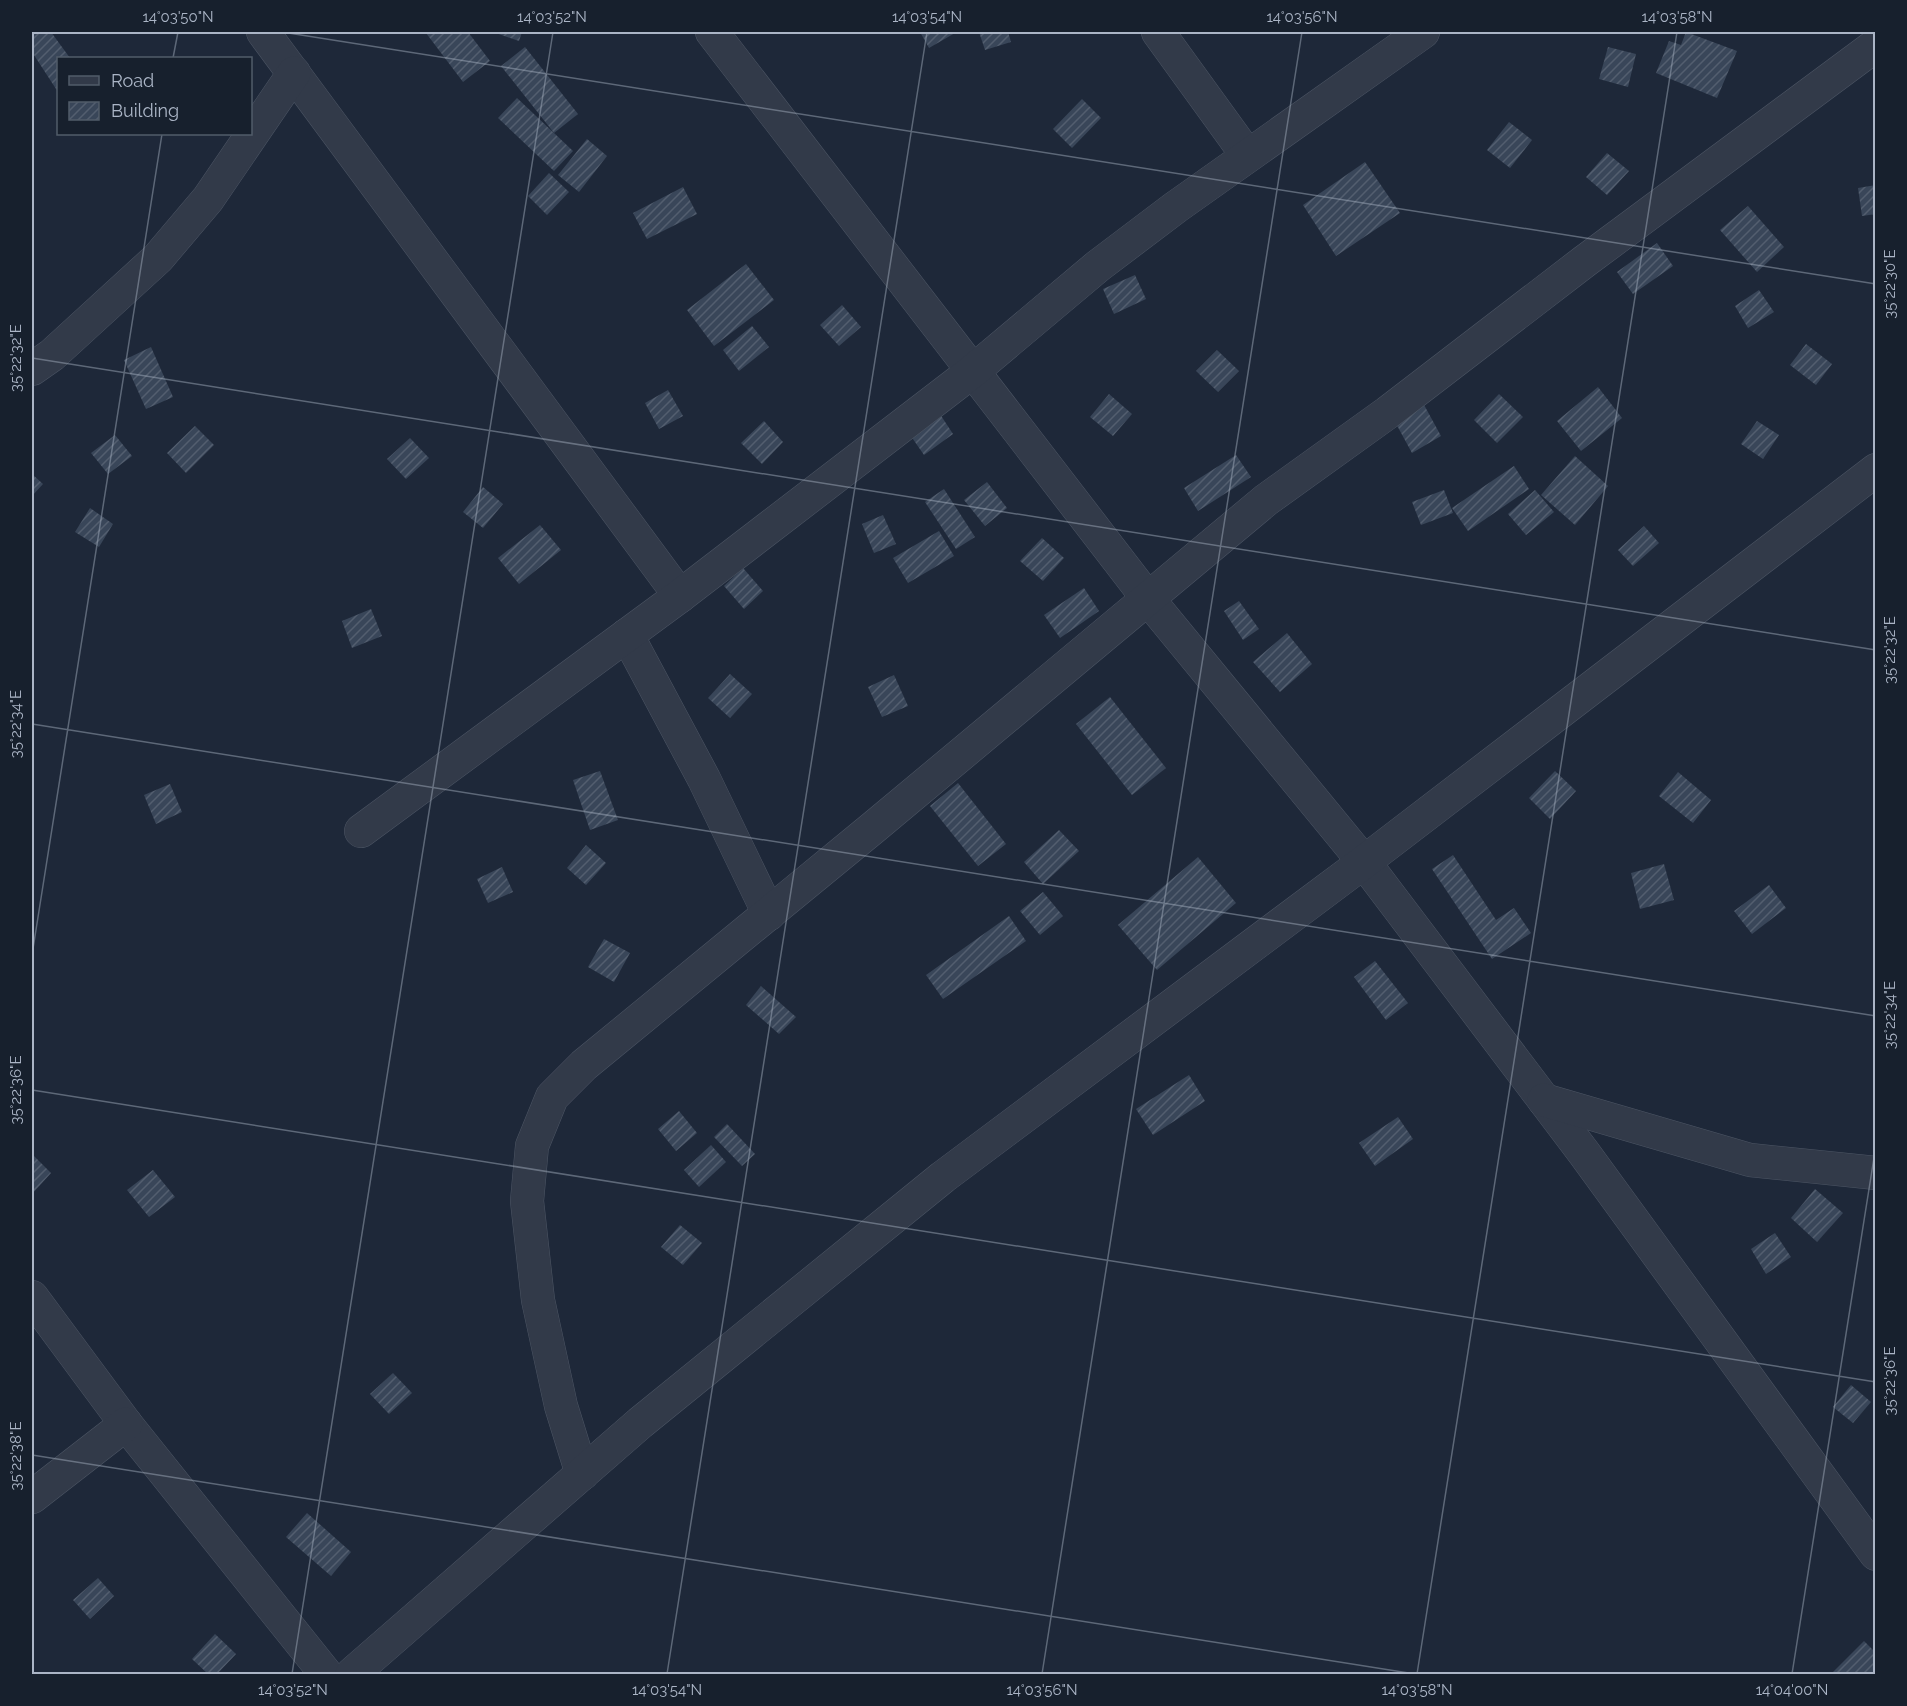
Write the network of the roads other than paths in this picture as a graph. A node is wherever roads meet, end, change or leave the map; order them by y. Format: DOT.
graph roads {
  1 [pos="263,32"];
  2 [pos="712,32"];
  3 [pos="1158,32"];
  4 [pos="1423,32"];
  5 [pos="1875,45"];
  6 [pos="294,73"];
  7 [pos="252,135"];
  8 [pos="252,135"];
  9 [pos="1247,155"];
  10 [pos="32,369"];
  11 [pos="974,371"];
  12 [pos="1875,470"];
  13 [pos="680,596"];
  14 [pos="1149,600"];
  15 [pos="627,635"];
  16 [pos="361,831"];
  17 [pos="1364,862"];
  18 [pos="769,914"];
  19 [pos="1544,1100"];
  20 [pos="1875,1173"];
  21 [pos="32,1297"];
  22 [pos="126,1424"];
  23 [pos="582,1474"];
  24 [pos="32,1497"];
  25 [pos="1875,1554"];
  26 [pos="326,1674"];
  27 [pos="352,1674"];
  1 -- 6 [label="street"];
  2 -- 11 [label="street"];
  3 -- 9 [label="street"];
  4 -- 9 [label="street"];
  5 -- 14 [label="street"];
  6 -- 7 [label="street"];
  6 -- 13 [label="street"];
  8 -- 10 [label="street"];
  9 -- 11 [label="street"];
  11 -- 13 [label="street"];
  11 -- 14 [label="street"];
  12 -- 17 [label="street"];
  13 -- 15 [label="street"];
  14 -- 17 [label="street"];
  14 -- 18 [label="street"];
  15 -- 16 [label="street"];
  15 -- 18 [label="street"];
  17 -- 19 [label="street"];
  17 -- 23 [label="street"];
  18 -- 23 [label="street"];
  19 -- 20 [label="street"];
  19 -- 25 [label="street"];
  21 -- 22 [label="street"];
  22 -- 24 [label="street"];
  22 -- 26 [label="street"];
  23 -- 27 [label="street"];
}
